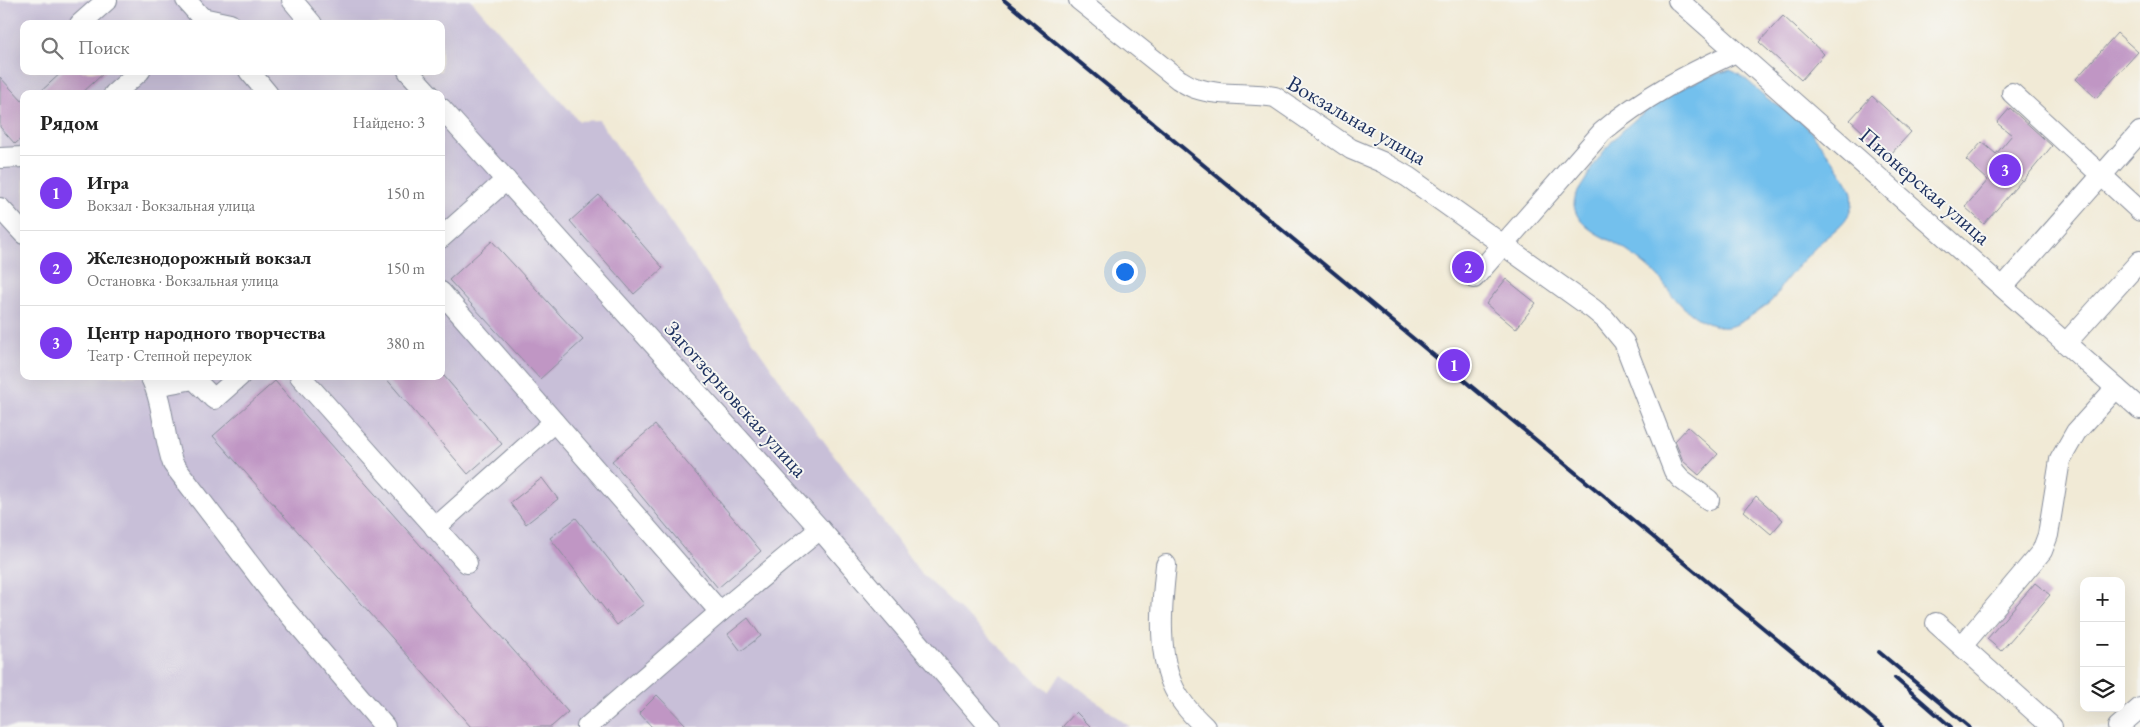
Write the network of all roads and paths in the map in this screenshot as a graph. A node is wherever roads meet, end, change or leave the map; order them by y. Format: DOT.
graph roads {
  1 [pos="107,0"];
  2 [pos="186,0"];
  3 [pos="292,0"];
  4 [pos="1079,0"];
  5 [pos="1678,0"];
  6 [pos="84,20"];
  7 [pos="201,20"];
  8 [pos="309,20"];
  9 [pos="1736,52"];
  10 [pos="135,75"];
  11 [pos="252,75"];
  12 [pos="412,75"];
  13 [pos="119,90"];
  14 [pos="265,90"];
  15 [pos="425,90"];
  16 [pos="2012,93"];
  17 [pos="445,112"];
  18 [pos="2140,132"];
  19 [pos="20,156"];
  20 [pos="0,158"];
  21 [pos="2101,176"];
  22 [pos="506,180"];
  23 [pos="0,208"];
  24 [pos="2140,211"];
  25 [pos="20,230"];
  26 [pos="445,234"];
  27 [pos="1503,245"];
  28 [pos="2140,261"];
  29 [pos="1474,278"];
  30 [pos="2003,287"];
  31 [pos="445,297"];
  32 [pos="2066,343"];
  33 [pos="173,380"];
  34 [pos="195,380"];
  35 [pos="236,380"];
  36 [pos="304,380"];
  37 [pos="152,381"];
  38 [pos="2116,388"];
  39 [pos="2140,409"];
  40 [pos="554,422"];
  41 [pos="1709,500"];
  42 [pos="435,528"];
  43 [pos="820,529"];
  44 [pos="467,563"];
  45 [pos="1166,564"];
  46 [pos="720,612"];
  47 [pos="1936,623"];
  48 [pos="1962,646"];
  49 [pos="2140,708"];
  50 [pos="601,723"];
  51 [pos="987,726"];
  52 [pos="384,727"];
  53 [pos="1205,727"];
  54 [pos="2052,727"];
  55 [pos="2118,727"];
  1 -- 6 [label="street"];
  2 -- 7 [label="street"];
  3 -- 8 [label="street"];
  4 -- 27 [label="street, Вокзальная улица"];
  5 -- 9 [label="street, Пионерская улица"];
  9 -- 27 [label="street"];
  9 -- 30 [label="street, Пионерская улица"];
  10 -- 13 [label="street"];
  11 -- 14 [label="street"];
  12 -- 15 [label="street"];
  16 -- 21 [label="street"];
  17 -- 22 [label="street, Заготзерновская улица"];
  18 -- 21 [label="street"];
  19 -- 20 [label="street"];
  21 -- 24 [label="street"];
  21 -- 30 [label="street"];
  22 -- 26 [label="street"];
  22 -- 43 [label="street, Заготзерновская улица"];
  23 -- 25 [label="street"];
  27 -- 29 [label="street"];
  27 -- 41 [label="street, Вокзальная улица"];
  28 -- 32 [label="street"];
  30 -- 32 [label="street, Пионерская улица"];
  31 -- 40 [label="street"];
  32 -- 38 [label="street, Пионерская улица"];
  33 -- 37 [label="street"];
  34 -- 35 [label="street"];
  36 -- 42 [label="street"];
  37 -- 52 [label="street"];
  38 -- 39 [label="street, Пионерская улица"];
  38 -- 48 [label="street"];
  40 -- 42 [label="street"];
  40 -- 46 [label="street"];
  42 -- 44 [label="street"];
  43 -- 46 [label="street"];
  43 -- 51 [label="street, Заготзерновская улица"];
  45 -- 53 [label="street"];
  46 -- 50 [label="street"];
  47 -- 48 [label="street"];
  48 -- 54 [label="street"];
  49 -- 55 [label="street"];
}
